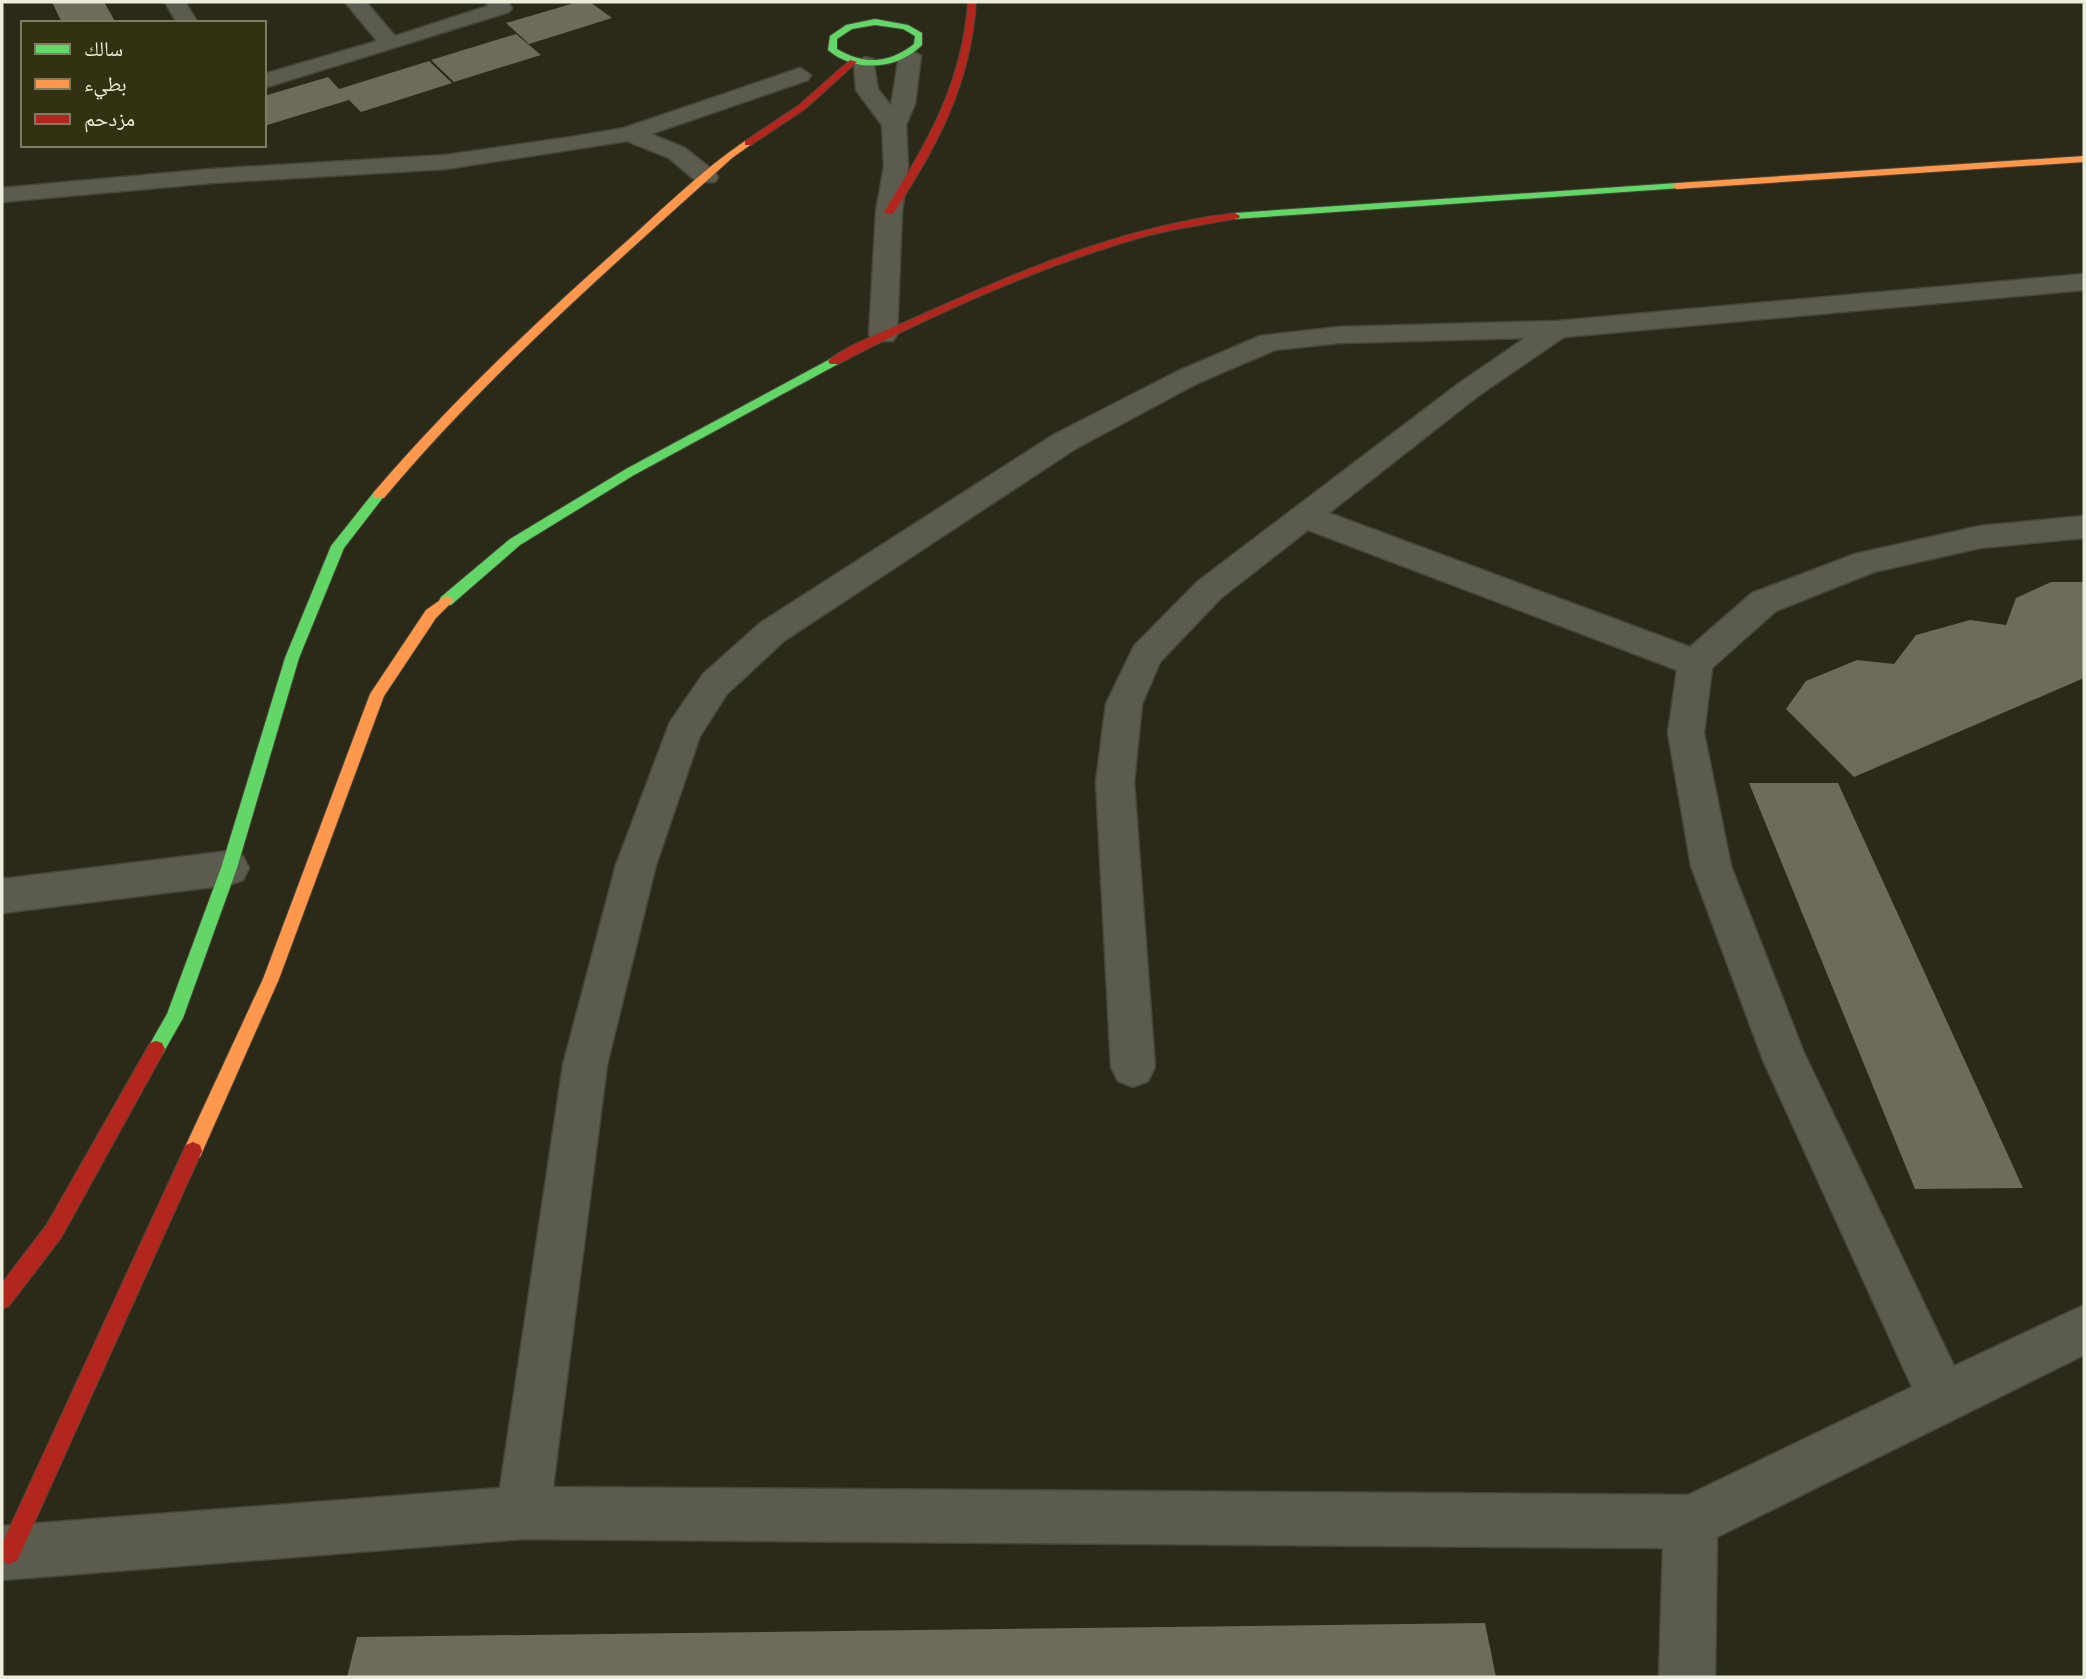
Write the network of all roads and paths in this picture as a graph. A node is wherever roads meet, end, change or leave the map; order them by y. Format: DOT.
graph roads {
  1 [pos="176,2"];
  2 [pos="355,2"];
  3 [pos="972,2"];
  4 [pos="505,4"];
  5 [pos="887,9"];
  6 [pos="916,10"];
  7 [pos="187,21"];
  8 [pos="874,22"];
  9 [pos="908,27"];
  10 [pos="391,44"];
  11 [pos="910,56"];
  12 [pos="816,63"];
  13 [pos="859,63"];
  14 [pos="266,80"];
  15 [pos="894,125"];
  16 [pos="628,134"];
  17 [pos="729,156"];
  18 [pos="2084,159"];
  19 [pos="706,177"];
  20 [pos="2,195"];
  21 [pos="889,212"];
  22 [pos="2084,282"];
  23 [pos="1557,329"];
  24 [pos="883,335"];
  25 [pos="1304,516"];
  26 [pos="2084,527"];
  27 [pos="1695,663"];
  28 [pos="229,868"];
  29 [pos="2,896"];
  30 [pos="1133,1067"];
  31 [pos="2,1299"];
  32 [pos="2084,1329"];
  33 [pos="1943,1398"];
  34 [pos="523,1513"];
  35 [pos="1691,1522"];
  36 [pos="5,1553"];
  37 [pos="1687,1677"];
  1 -- 7 [label="street"];
  2 -- 10 [label="street"];
  3 -- 21 [label="main road"];
  4 -- 10 [label="street"];
  5 -- 8 [label="main road"];
  6 -- 9 [label="main road"];
  8 -- 9 [label="main road"];
  8 -- 12 [label="main road"];
  9 -- 11 [label="main road"];
  10 -- 14 [label="street"];
  11 -- 13 [label="main road"];
  11 -- 15 [label="street"];
  12 -- 13 [label="main road"];
  12 -- 16 [label="street"];
  12 -- 17 [label="main road"];
  13 -- 15 [label="street"];
  13 -- 17 [label="main road"];
  15 -- 21 [label="street"];
  16 -- 19 [label="street"];
  16 -- 20 [label="street"];
  17 -- 19 [label="main road"];
  18 -- 24 [label="main road"];
  19 -- 28 [label="main road"];
  21 -- 24 [label="street"];
  22 -- 23 [label="street"];
  23 -- 25 [label="street"];
  23 -- 34 [label="street"];
  24 -- 36 [label="main road"];
  25 -- 27 [label="street"];
  25 -- 30 [label="street"];
  26 -- 27 [label="street"];
  27 -- 33 [label="street"];
  28 -- 29 [label="street"];
  28 -- 31 [label="main road"];
  32 -- 33 [label="street"];
  33 -- 35 [label="street"];
  34 -- 35 [label="street"];
  34 -- 36 [label="street"];
  35 -- 37 [label="street"];
}
